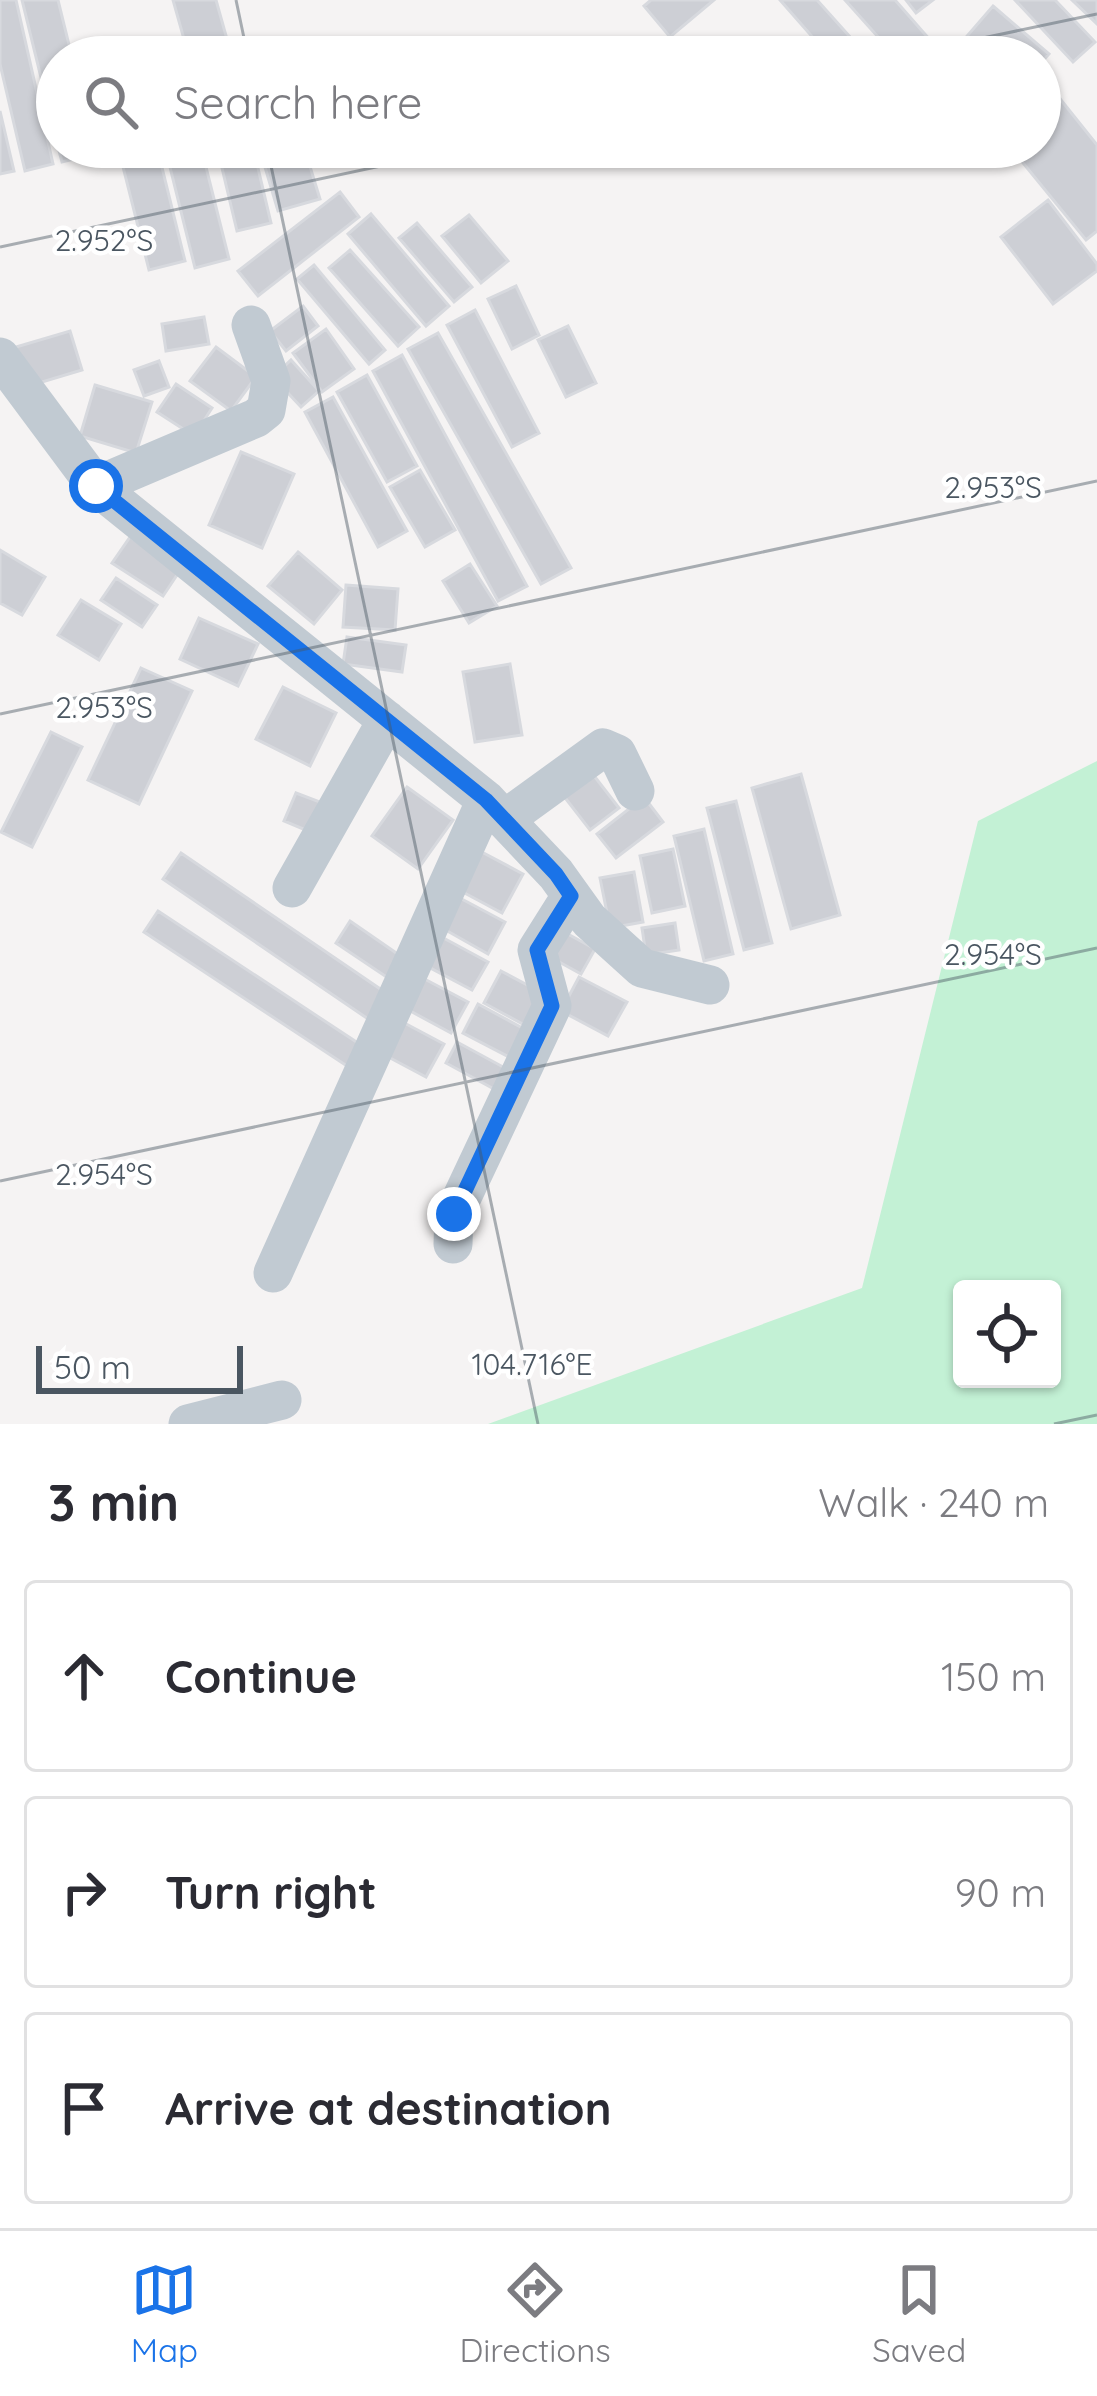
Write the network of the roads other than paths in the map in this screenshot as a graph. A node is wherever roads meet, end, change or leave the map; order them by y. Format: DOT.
graph roads {
  1 [pos="251,325"];
  2 [pos="2,365"];
  3 [pos="96,486"];
  4 [pos="387,720"];
  5 [pos="635,790"];
  6 [pos="495,810"];
  7 [pos="292,888"];
  8 [pos="571,896"];
  9 [pos="710,985"];
  10 [pos="453,1244"];
  11 [pos="273,1273"];
  12 [pos="282,1400"];
  13 [pos="188,1424"];
  1 -- 3 [label="street"];
  2 -- 3 [label="street"];
  3 -- 4 [label="street"];
  4 -- 6 [label="street"];
  4 -- 7 [label="street"];
  5 -- 6 [label="street"];
  6 -- 8 [label="street"];
  6 -- 11 [label="street"];
  8 -- 9 [label="street"];
  8 -- 10 [label="street"];
  12 -- 13 [label="street"];
}
